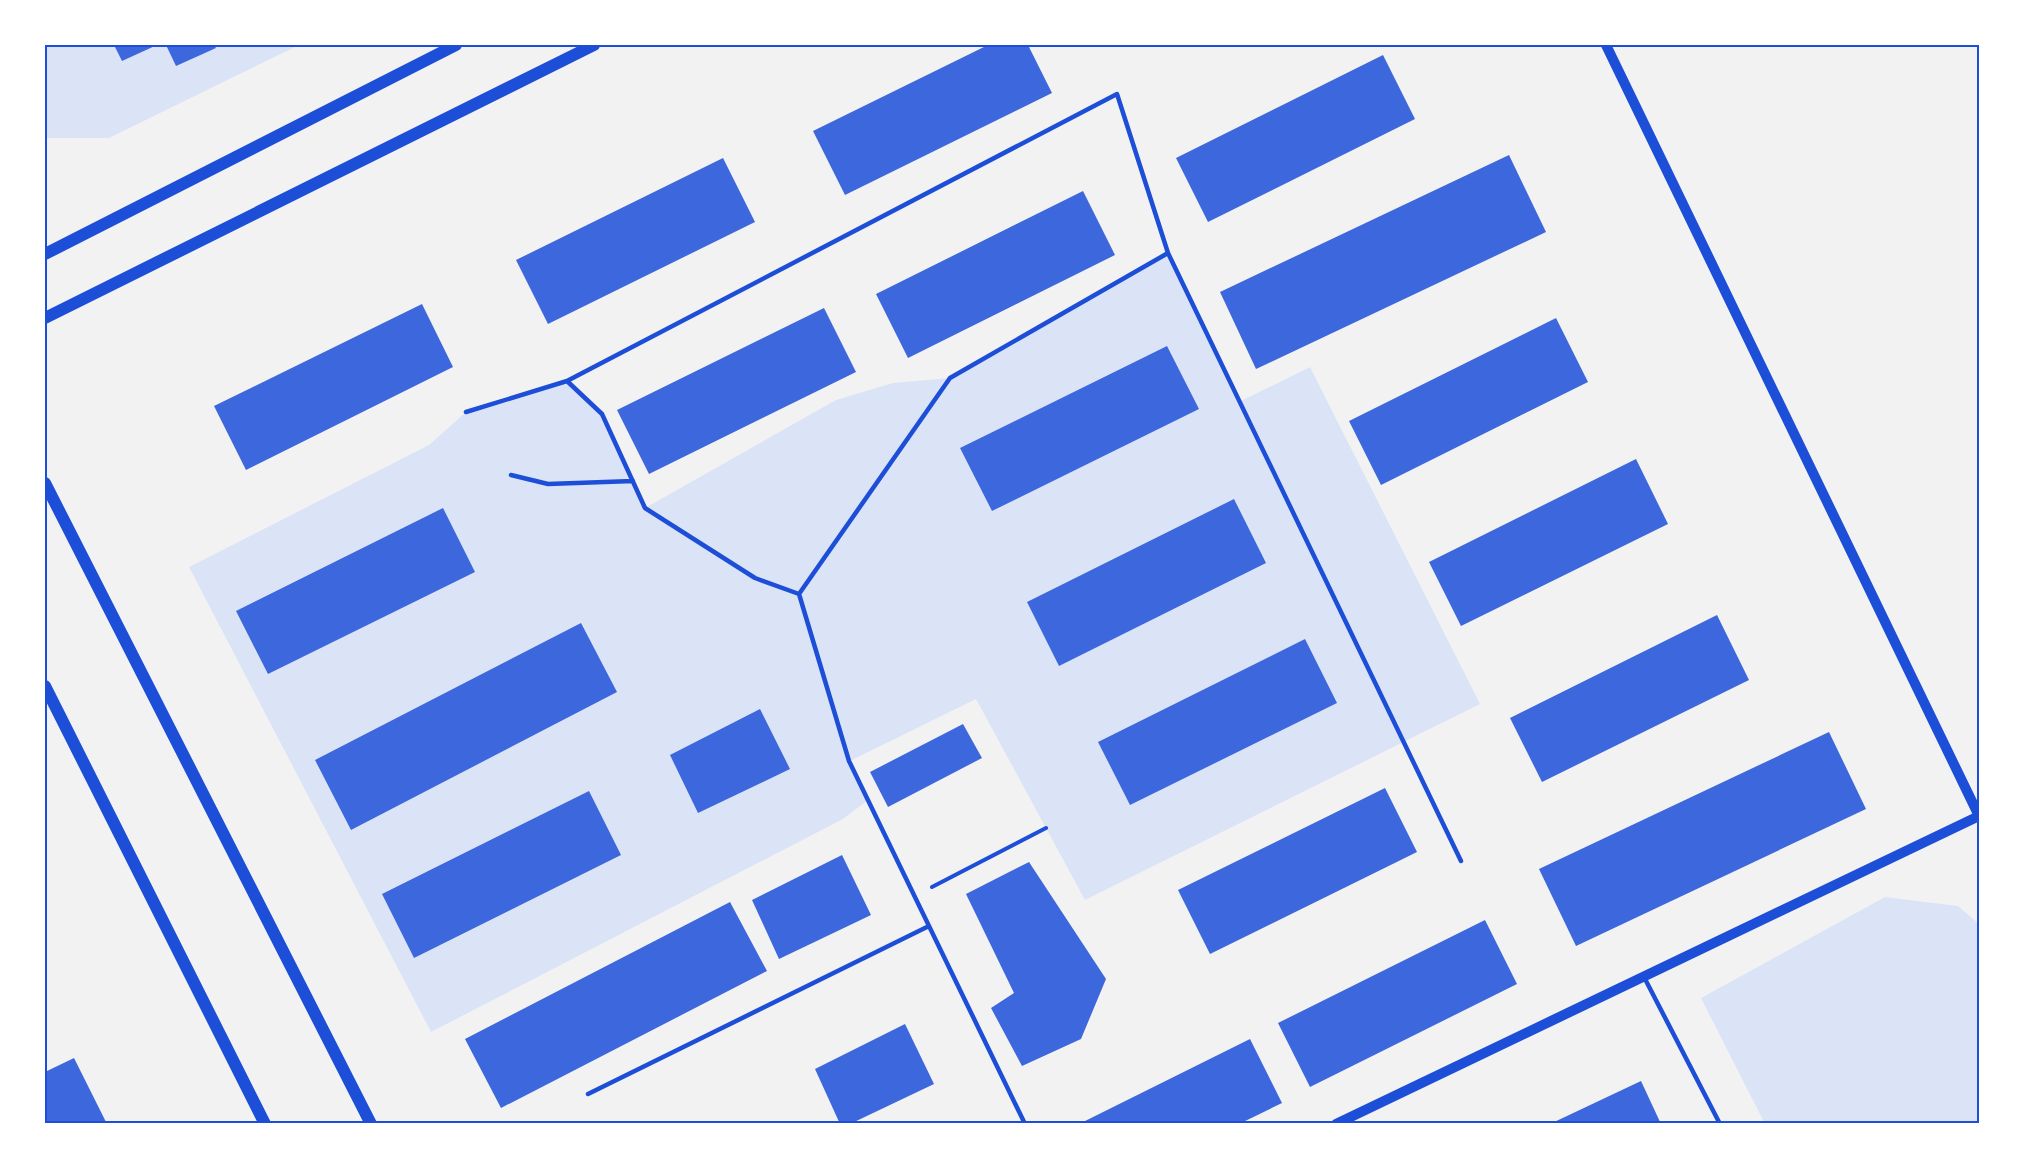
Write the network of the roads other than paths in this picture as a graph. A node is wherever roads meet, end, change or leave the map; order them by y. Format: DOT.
graph roads {
  1 [pos="456,45"];
  2 [pos="594,45"];
  3 [pos="1606,45"];
  4 [pos="1168,253"];
  5 [pos="45,254"];
  6 [pos="45,318"];
  7 [pos="567,381"];
  8 [pos="466,412"];
  9 [pos="511,475"];
  10 [pos="633,481"];
  11 [pos="45,483"];
  12 [pos="799,594"];
  13 [pos="45,686"];
  14 [pos="1979,816"];
  15 [pos="1461,861"];
  16 [pos="929,926"];
  17 [pos="1644,976"];
  18 [pos="588,1094"];
  19 [pos="265,1124"];
  20 [pos="371,1124"];
  21 [pos="1026,1124"];
  22 [pos="1336,1124"];
  23 [pos="1720,1124"];
  1 -- 5 [label="main road"];
  2 -- 6 [label="main road"];
  3 -- 14 [label="street"];
  4 -- 7 [label="lane"];
  4 -- 12 [label="lane"];
  4 -- 15 [label="lane"];
  7 -- 8 [label="lane"];
  7 -- 10 [label="lane"];
  9 -- 10 [label="lane"];
  10 -- 12 [label="lane"];
  11 -- 20 [label="main road"];
  12 -- 16 [label="lane"];
  13 -- 19 [label="main road"];
  14 -- 17 [label="street"];
  16 -- 18 [label="lane"];
  16 -- 21 [label="lane"];
  17 -- 22 [label="street"];
  17 -- 23 [label="lane"];
}
